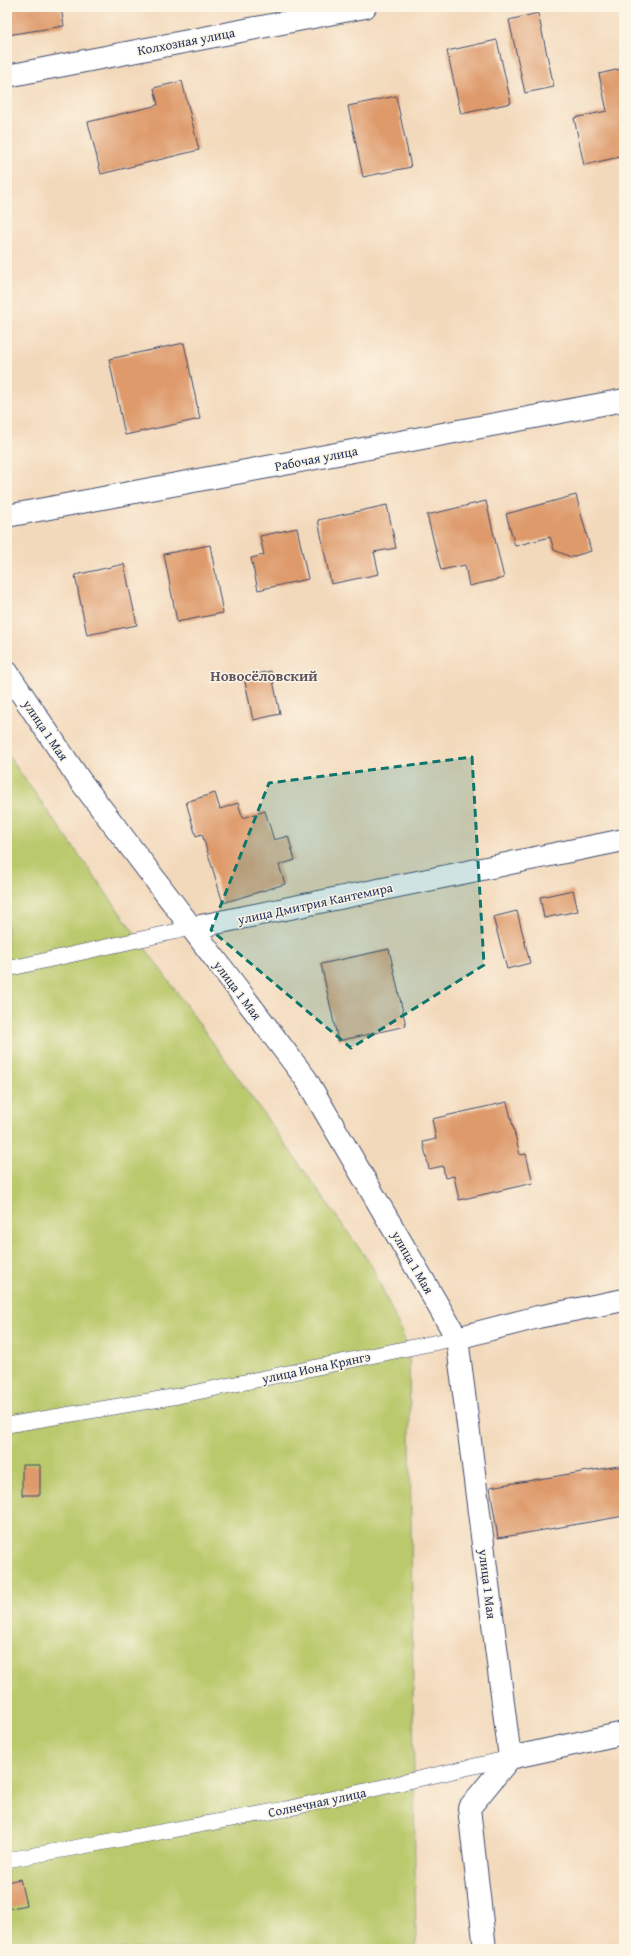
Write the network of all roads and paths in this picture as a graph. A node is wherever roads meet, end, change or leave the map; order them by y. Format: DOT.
graph roads {
  1 [pos="365,7"];
  2 [pos="7,76"];
  3 [pos="624,400"];
  4 [pos="7,516"];
  5 [pos="7,672"];
  6 [pos="624,840"];
  7 [pos="191,928"];
  8 [pos="7,969"];
  9 [pos="624,1300"];
  10 [pos="457,1338"];
  11 [pos="7,1425"];
  12 [pos="624,1733"];
  13 [pos="510,1758"];
  14 [pos="7,1860"];
  15 [pos="485,1949"];
  1 -- 2 [label="street, Колхозная улица"];
  3 -- 4 [label="street, Рабочая улица"];
  5 -- 7 [label="street, улица 1 Мая"];
  6 -- 7 [label="street, улица Дмитрия Кантемира"];
  7 -- 8 [label="lane, улица Дмитрия Кантемира"];
  7 -- 10 [label="street, улица 1 Мая"];
  9 -- 10 [label="street, улица Иона Крянгэ"];
  10 -- 11 [label="lane, улица Иона Крянгэ"];
  10 -- 13 [label="street, улица 1 Мая"];
  12 -- 13 [label="street, Солнечная улица"];
  13 -- 14 [label="lane, Солнечная улица"];
  13 -- 15 [label="street"];
}
